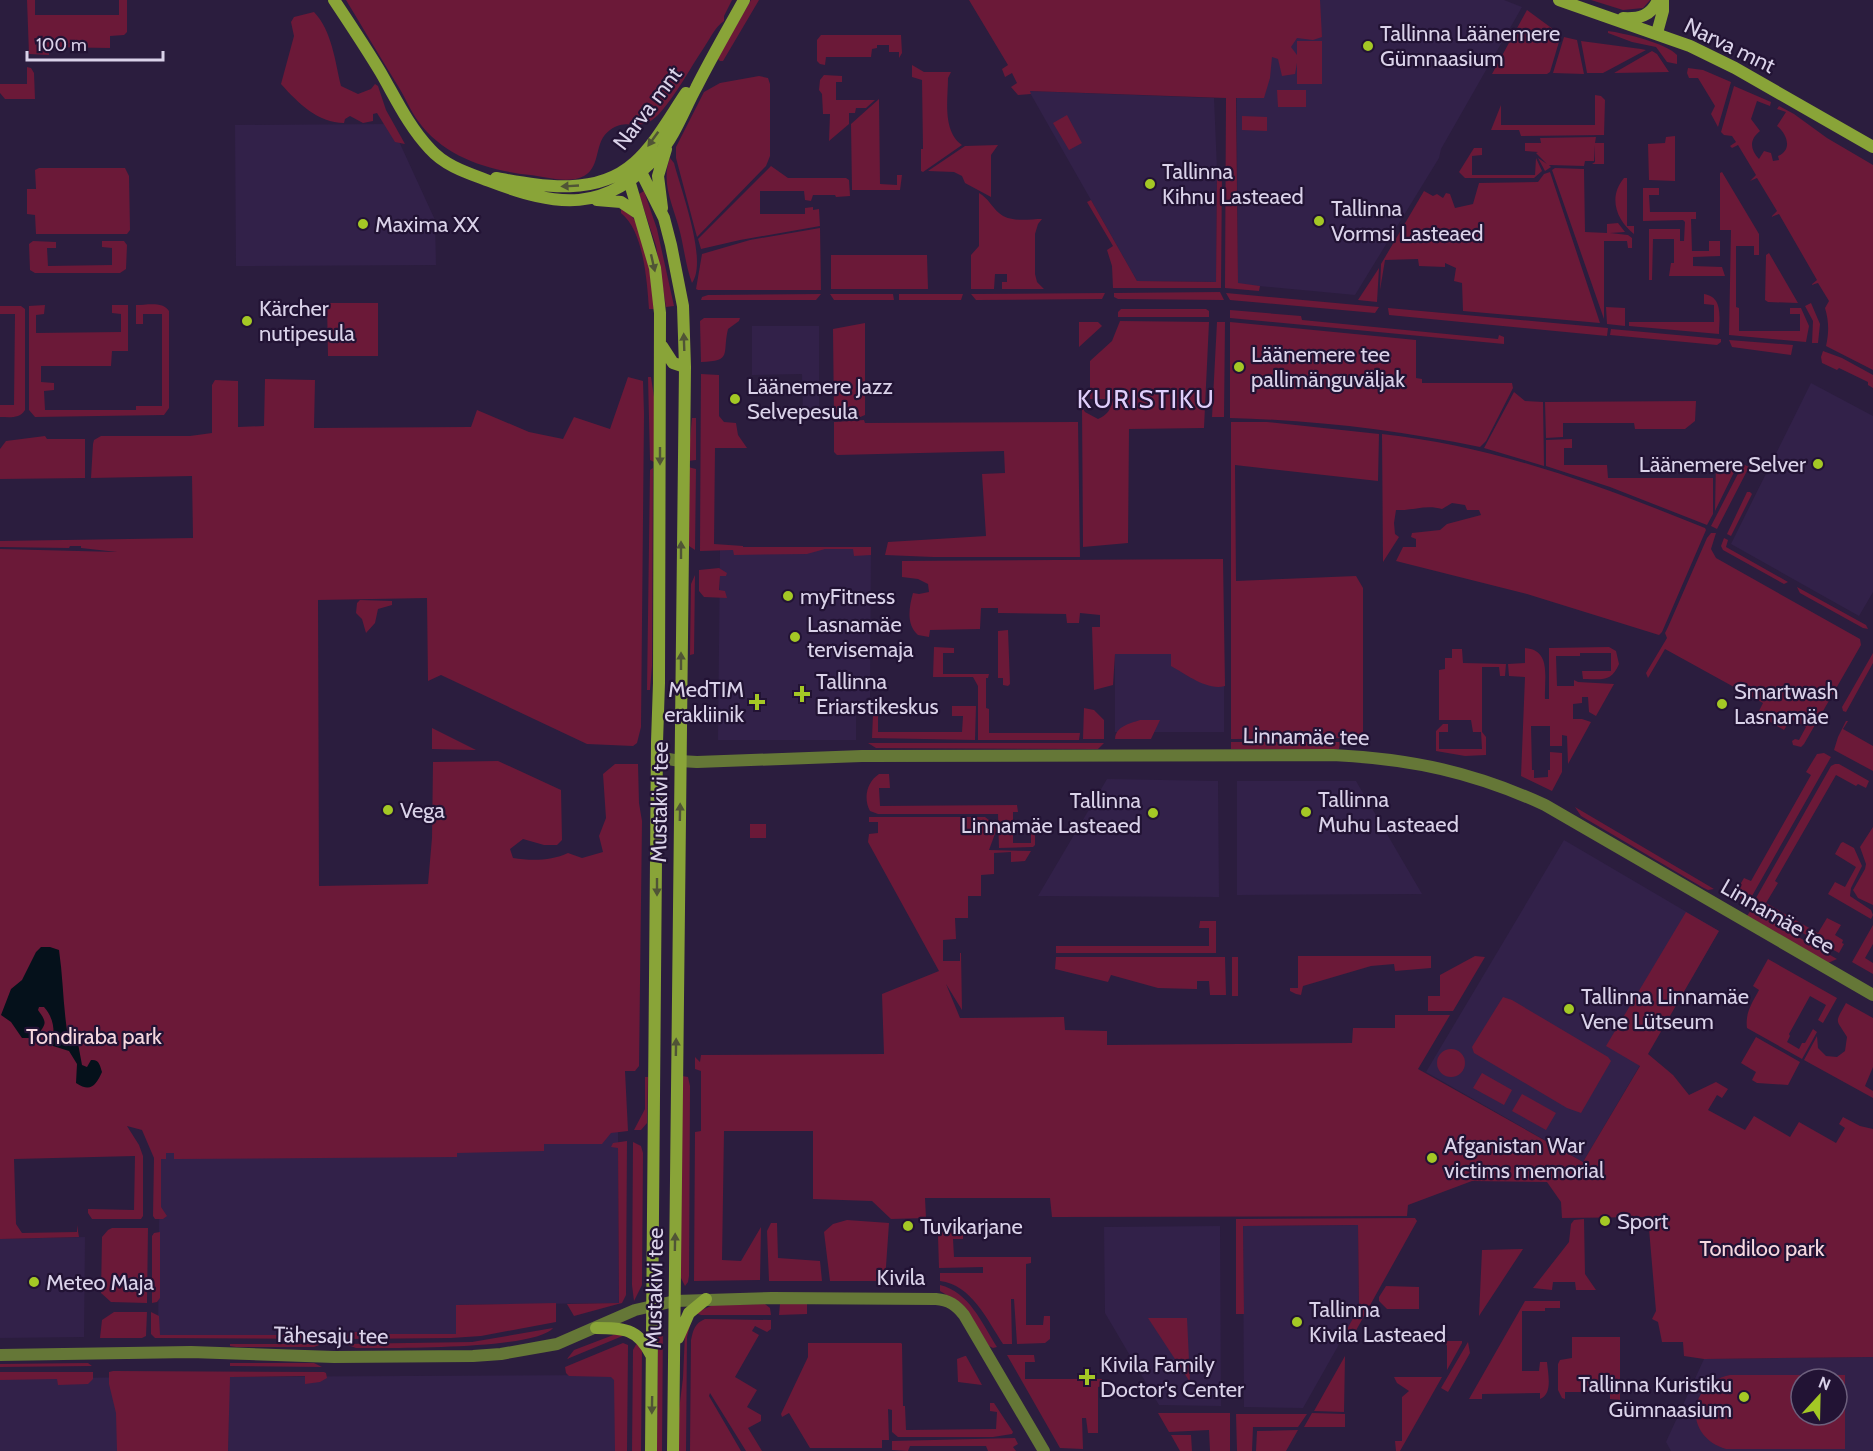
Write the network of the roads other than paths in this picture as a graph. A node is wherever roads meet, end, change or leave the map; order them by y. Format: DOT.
graph roads {
  1 [pos="334,0"];
  2 [pos="744,0"];
  3 [pos="1559,0"];
  4 [pos="1658,0"];
  5 [pos="1663,0"];
  6 [pos="1610,18"];
  7 [pos="1657,33"];
  8 [pos="711,58"];
  9 [pos="668,143"];
  10 [pos="1873,147"];
  11 [pos="633,171"];
  12 [pos="468,174"];
  13 [pos="581,202"];
  14 [pos="639,214"];
  15 [pos="664,218"];
  16 [pos="660,342"];
  17 [pos="685,367"];
  18 [pos="657,757"];
  19 [pos="680,761"];
  20 [pos="1873,994"];
  21 [pos="706,1299"];
  22 [pos="675,1301"];
  23 [pos="652,1306"];
  24 [pos="596,1328"];
  25 [pos="674,1350"];
  26 [pos="0,1355"];
  27 [pos="652,1359"];
  28 [pos="651,1451"];
  29 [pos="673,1451"];
  30 [pos="1044,1451"];
  1 -- 12 [label="main road, Narva mnt"];
  2 -- 8 [label="main road, Narva mnt"];
  3 -- 6 [label="main road, Narva mnt"];
  4 -- 6 [label="main road"];
  5 -- 7 [label="main road"];
  6 -- 7 [label="main road, Narva mnt"];
  7 -- 10 [label="main road, Narva mnt"];
  8 -- 9 [label="main road, Narva mnt"];
  8 -- 11 [label="main road, Narva mnt, one-way"];
  9 -- 11 [label="main road, Narva mnt"];
  9 -- 15 [label="main road"];
  11 -- 12 [label="main road, Narva mnt, one-way"];
  11 -- 13 [label="main road, Narva mnt"];
  11 -- 14 [label="main road, Mustakivi tee"];
  11 -- 15 [label="main road, Mustakivi tee"];
  12 -- 13 [label="main road, Narva mnt"];
  13 -- 14 [label="main road"];
  14 -- 16 [label="main road, Mustakivi tee, one-way"];
  17 -- 15 [label="main road, Mustakivi tee, one-way"];
  16 -- 17 [label="main road"];
  16 -- 18 [label="main road, Mustakivi tee, one-way"];
  19 -- 17 [label="main road, Mustakivi tee, one-way"];
  18 -- 19 [label="street, Linnamäe tee"];
  18 -- 23 [label="main road, Mustakivi tee, one-way"];
  19 -- 20 [label="street, Linnamäe tee"];
  22 -- 19 [label="main road, Mustakivi tee, one-way"];
  21 -- 22 [label="street, Kivila"];
  21 -- 25 [label="main road"];
  21 -- 30 [label="street, Kivila"];
  22 -- 23 [label="street, Kivila"];
  22 -- 25 [label="main road, Mustakivi tee"];
  23 -- 24 [label="street, Tähesaju tee"];
  23 -- 27 [label="main road, Mustakivi tee"];
  24 -- 26 [label="street, Tähesaju tee"];
  24 -- 27 [label="main road"];
  25 -- 29 [label="main road, Mustakivi tee"];
  27 -- 28 [label="main road, Mustakivi tee, one-way"];
}
